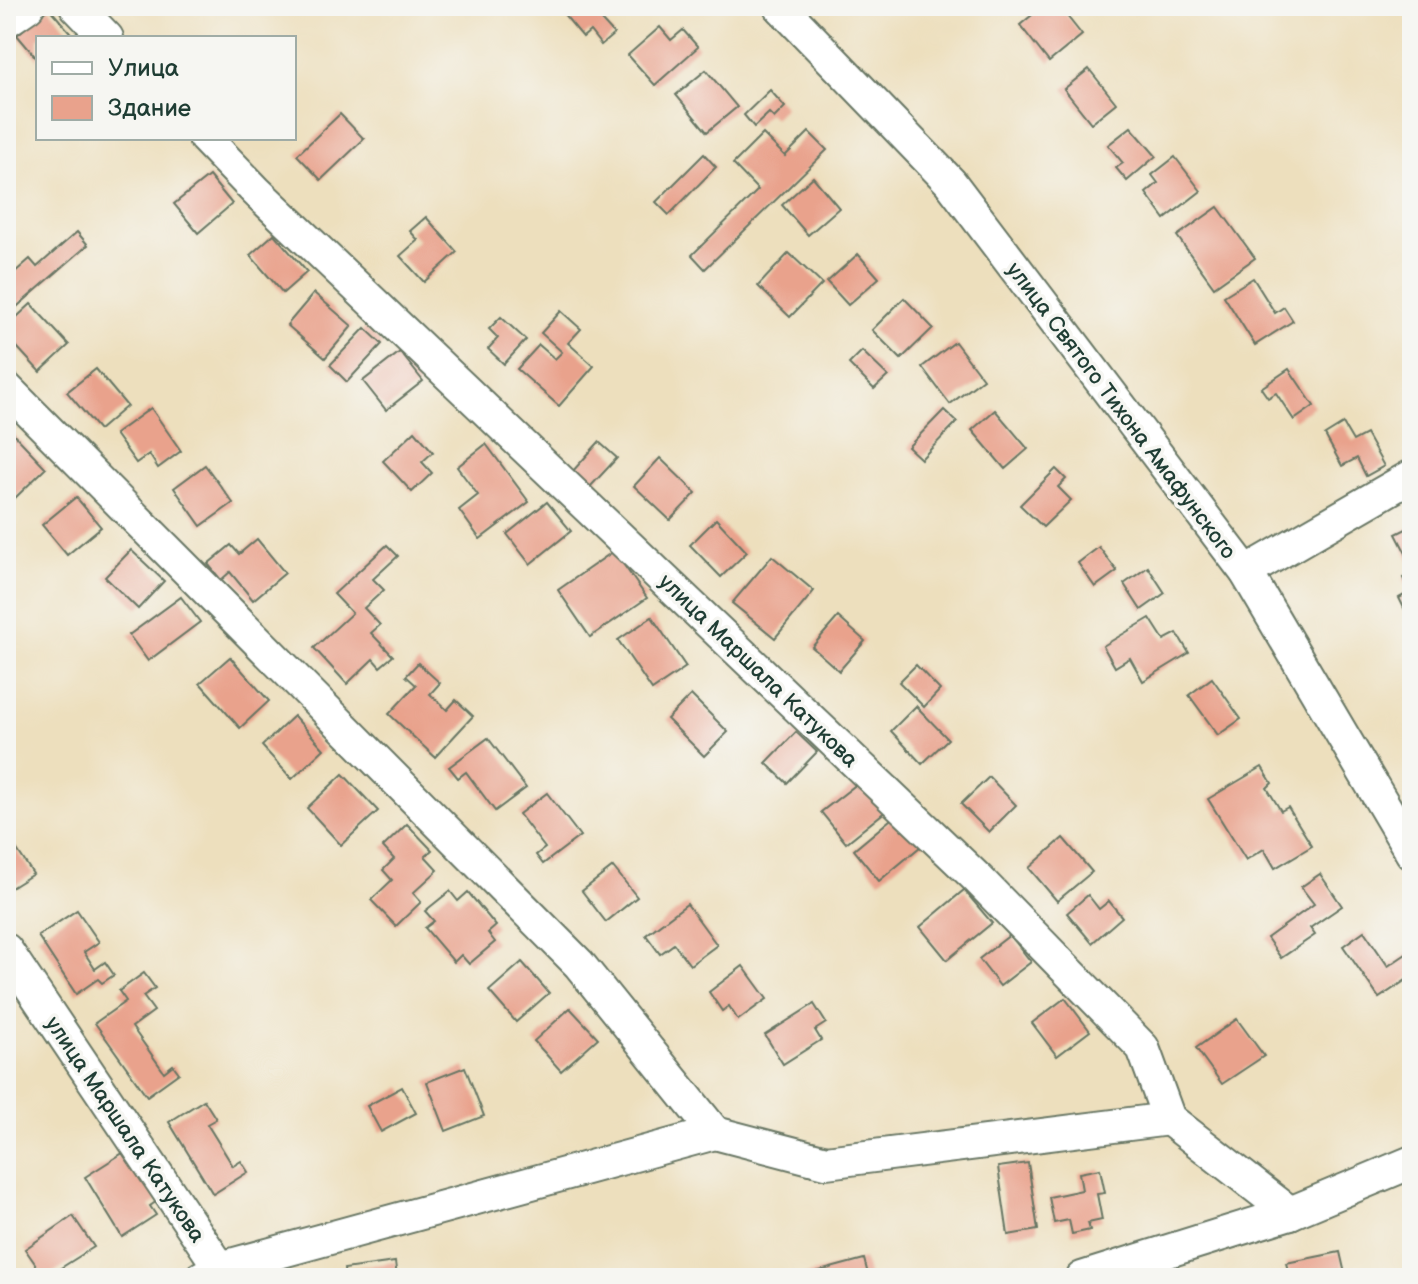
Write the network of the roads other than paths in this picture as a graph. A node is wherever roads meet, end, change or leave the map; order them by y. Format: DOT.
graph roads {
  1 [pos="28,6"];
  2 [pos="76,6"];
  3 [pos="780,6"];
  4 [pos="6,21"];
  5 [pos="105,36"];
  6 [pos="207,140"];
  7 [pos="6,388"];
  8 [pos="1412,476"];
  9 [pos="1246,572"];
  10 [pos="1412,853"];
  11 [pos="6,950"];
  12 [pos="1169,1119"];
  13 [pos="715,1133"];
  14 [pos="1412,1162"];
  15 [pos="1290,1213"];
  16 [pos="211,1273"];
  17 [pos="1082,1278"];
  1 -- 4 [label="street"];
  2 -- 5 [label="street"];
  3 -- 9 [label="street, улица Святого Тихона Амафунского"];
  6 -- 12 [label="street, улица Маршала Катукова"];
  7 -- 13 [label="street"];
  8 -- 9 [label="street"];
  9 -- 10 [label="street, улица Святого Тихона Амафунского"];
  11 -- 16 [label="street, улица Маршала Катукова"];
  12 -- 13 [label="street"];
  12 -- 15 [label="street"];
  13 -- 16 [label="street"];
  14 -- 15 [label="street"];
  15 -- 17 [label="street"];
}
